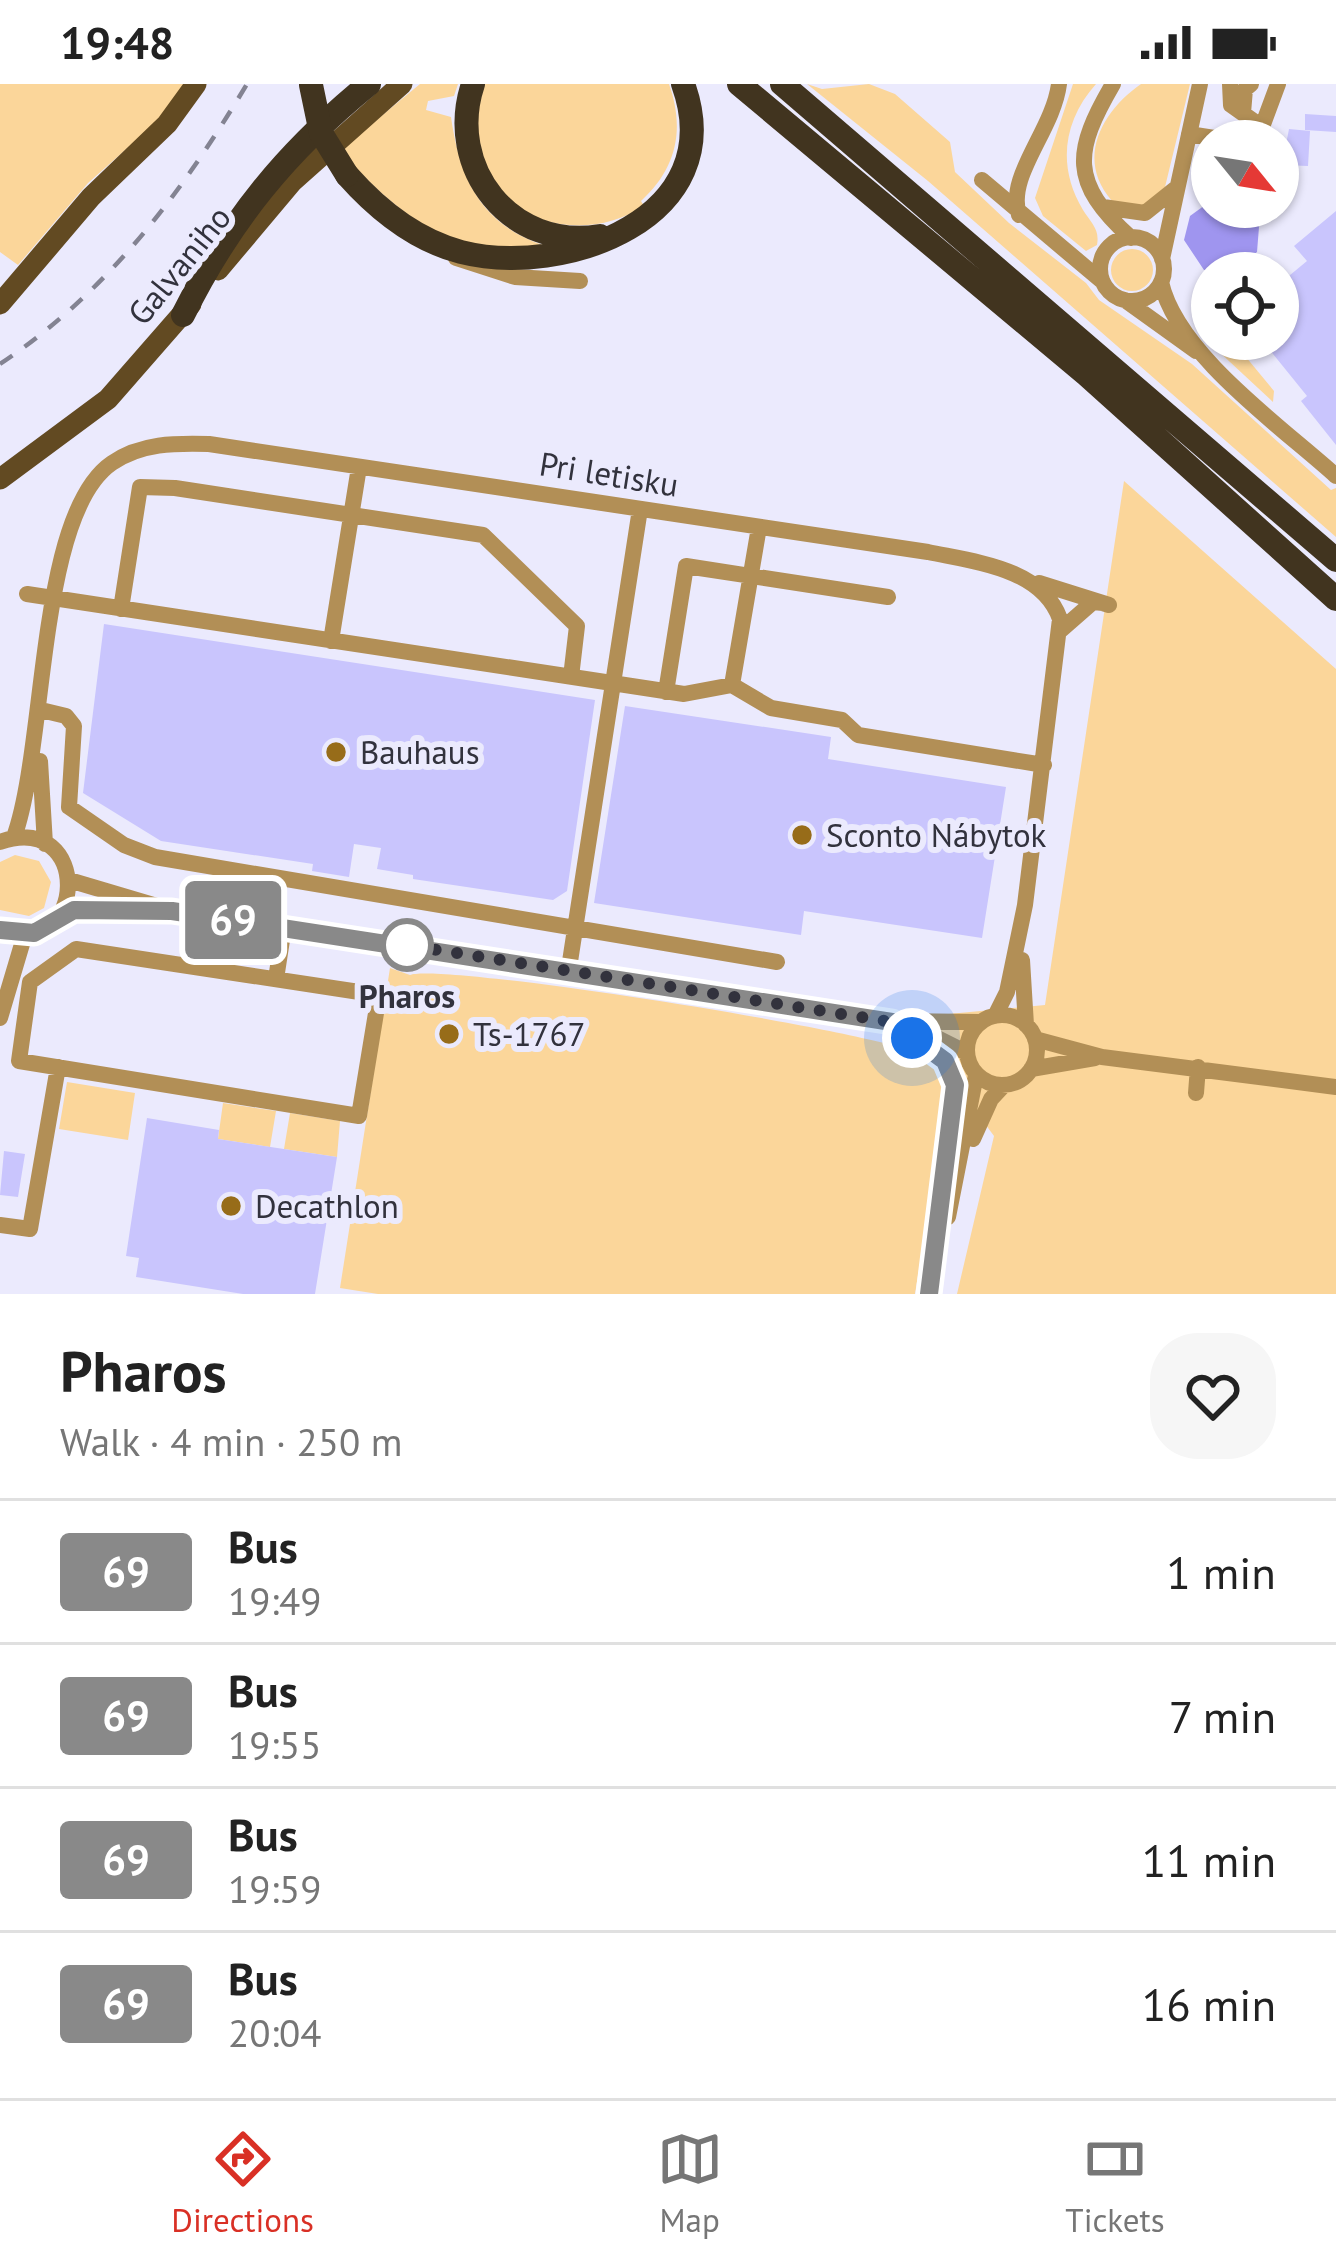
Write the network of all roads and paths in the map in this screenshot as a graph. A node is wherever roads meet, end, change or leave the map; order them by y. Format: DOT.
graph roads {
  1 [pos="196,84"];
  2 [pos="311,84"];
  3 [pos="369,84"];
  4 [pos="402,84"];
  5 [pos="473,84"];
  6 [pos="683,84"];
  7 [pos="739,84"];
  8 [pos="782,84"];
  9 [pos="1059,84"];
  10 [pos="1113,84"];
  11 [pos="1127,84"];
  12 [pos="1200,84"];
  13 [pos="1230,84"];
  14 [pos="1250,84"];
  15 [pos="1278,84"];
  16 [pos="1102,103"];
  17 [pos="1243,113"];
  18 [pos="1252,120"];
  19 [pos="1265,120"];
  20 [pos="1189,134"];
  21 [pos="1024,170"];
  22 [pos="1175,189"];
  23 [pos="1100,206"];
  24 [pos="1168,214"];
  25 [pos="1019,215"];
  26 [pos="641,219"];
  27 [pos="414,232"];
  28 [pos="1135,238"];
  29 [pos="1106,252"];
  30 [pos="1162,260"];
  31 [pos="1082,264"];
  32 [pos="580,281"];
  33 [pos="1161,282"];
  34 [pos="1103,283"];
  35 [pos="1124,300"];
  36 [pos="0,304"];
  37 [pos="183,315"];
  38 [pos="1191,339"];
  39 [pos="1191,346"];
  40 [pos="1209,360"];
  41 [pos="359,467"];
  42 [pos="1336,476"];
  43 [pos="0,478"];
  44 [pos="640,509"];
  45 [pos="352,514"];
  46 [pos="759,527"];
  47 [pos="1336,560"];
  48 [pos="751,575"];
  49 [pos="1015,575"];
  50 [pos="27,594"];
  51 [pos="888,597"];
  52 [pos="1336,598"];
  53 [pos="55,599"];
  54 [pos="121,609"];
  55 [pos="1061,630"];
  56 [pos="331,641"];
  57 [pos="571,677"];
  58 [pos="613,684"];
  59 [pos="731,685"];
  60 [pos="666,692"];
  61 [pos="41,714"];
  62 [pos="1044,765"];
  63 [pos="7,839"];
  64 [pos="45,844"];
  65 [pos="69,880"];
  66 [pos="1025,905"];
  67 [pos="172,911"];
  68 [pos="62,913"];
  69 [pos="284,927"];
  70 [pos="0,930"];
  71 [pos="574,930"];
  72 [pos="25,934"];
  73 [pos="777,962"];
  74 [pos="568,968"];
  75 [pos="276,979"];
  76 [pos="0,1018"];
  77 [pos="988,1019"];
  78 [pos="892,1022"];
  79 [pos="1030,1032"];
  80 [pos="1203,1046"];
  81 [pos="967,1053"];
  82 [pos="1102,1057"];
  83 [pos="58,1067"];
  84 [pos="1200,1068"];
  85 [pos="1031,1070"];
  86 [pos="976,1075"];
  87 [pos="1004,1085"];
  88 [pos="1336,1087"];
  89 [pos="1196,1094"];
  90 [pos="963,1162"];
  91 [pos="0,1225"];
  92 [pos="937,1261"];
  93 [pos="929,1294"];
  1 -- 36 [label="main road"];
  2 -- 27 [label="highway, bridge"];
  3 -- 37 [label="highway"];
  4 -- 37 [label="main road, Galvaniho"];
  5 -- 26 [label="highway"];
  6 -- 26 [label="highway"];
  7 -- 52 [label="highway"];
  8 -- 47 [label="highway"];
  9 -- 21 [label="street"];
  10 -- 16 [label="street"];
  11 -- 16 [label="street"];
  12 -- 20 [label="street"];
  13 -- 17 [label="street"];
  14 -- 17 [label="street"];
  15 -- 19 [label="street"];
  16 -- 23 [label="street"];
  17 -- 18 [label="street"];
  20 -- 22 [label="street"];
  21 -- 25 [label="street"];
  21 -- 25 [label="street"];
  22 -- 23 [label="street"];
  22 -- 24 [label="street"];
  23 -- 28 [label="street"];
  23 -- 29 [label="street"];
  24 -- 28 [label="street"];
  24 -- 30 [label="street"];
  25 -- 31 [label="street"];
  26 -- 27 [label="highway"];
  27 -- 32 [label="street"];
  28 -- 29 [label="street"];
  28 -- 30 [label="street"];
  29 -- 31 [label="street"];
  29 -- 34 [label="street"];
  30 -- 33 [label="street"];
  31 -- 34 [label="street"];
  33 -- 35 [label="street"];
  33 -- 38 [label="street"];
  34 -- 35 [label="street"];
  35 -- 39 [label="street"];
  37 -- 43 [label="main road, Galvaniho"];
  40 -- 42 [label="street"];
  41 -- 44 [label="street, Pri letisku"];
  41 -- 45 [label="street"];
  41 -- 53 [label="street, Pri letisku"];
  44 -- 46 [label="street, Pri letisku"];
  44 -- 58 [label="street"];
  45 -- 54 [label="street"];
  45 -- 56 [label="street"];
  45 -- 57 [label="street"];
  46 -- 48 [label="street"];
  46 -- 49 [label="street, Pri letisku"];
  48 -- 51 [label="street"];
  48 -- 59 [label="street"];
  48 -- 60 [label="street"];
  49 -- 55 [label="street"];
  49 -- 55 [label="street, Pri letisku"];
  50 -- 53 [label="street"];
  53 -- 54 [label="street"];
  53 -- 61 [label="street, Pri letisku"];
  54 -- 56 [label="street"];
  55 -- 62 [label="street"];
  56 -- 57 [label="street"];
  57 -- 58 [label="street"];
  58 -- 60 [label="street"];
  58 -- 71 [label="street"];
  59 -- 60 [label="street"];
  59 -- 62 [label="street"];
  61 -- 63 [label="street, Pri letisku"];
  61 -- 64 [label="street, Pri letisku"];
  61 -- 71 [label="street"];
  62 -- 66 [label="street"];
  63 -- 64 [label="street"];
  64 -- 65 [label="street"];
  65 -- 67 [label="street"];
  65 -- 68 [label="street"];
  66 -- 77 [label="street"];
  66 -- 79 [label="street"];
  67 -- 68 [label="street"];
  67 -- 69 [label="street"];
  68 -- 72 [label="street"];
  69 -- 74 [label="street"];
  69 -- 75 [label="street"];
  70 -- 72 [label="street"];
  71 -- 73 [label="street"];
  71 -- 74 [label="street"];
  72 -- 76 [label="street"];
  74 -- 78 [label="street"];
  75 -- 83 [label="street"];
  75 -- 83 [label="street"];
  77 -- 78 [label="street"];
  77 -- 79 [label="street"];
  77 -- 81 [label="street"];
  78 -- 81 [label="street"];
  78 -- 92 [label="street"];
  79 -- 82 [label="street"];
  79 -- 85 [label="street"];
  80 -- 84 [label="street"];
  81 -- 86 [label="street"];
  82 -- 84 [label="street"];
  82 -- 85 [label="street"];
  83 -- 91 [label="street"];
  84 -- 88 [label="street"];
  84 -- 89 [label="street"];
  85 -- 87 [label="street"];
  86 -- 87 [label="street"];
  86 -- 90 [label="street"];
  87 -- 90 [label="street"];
  90 -- 92 [label="street"];
  92 -- 93 [label="street"];
}
